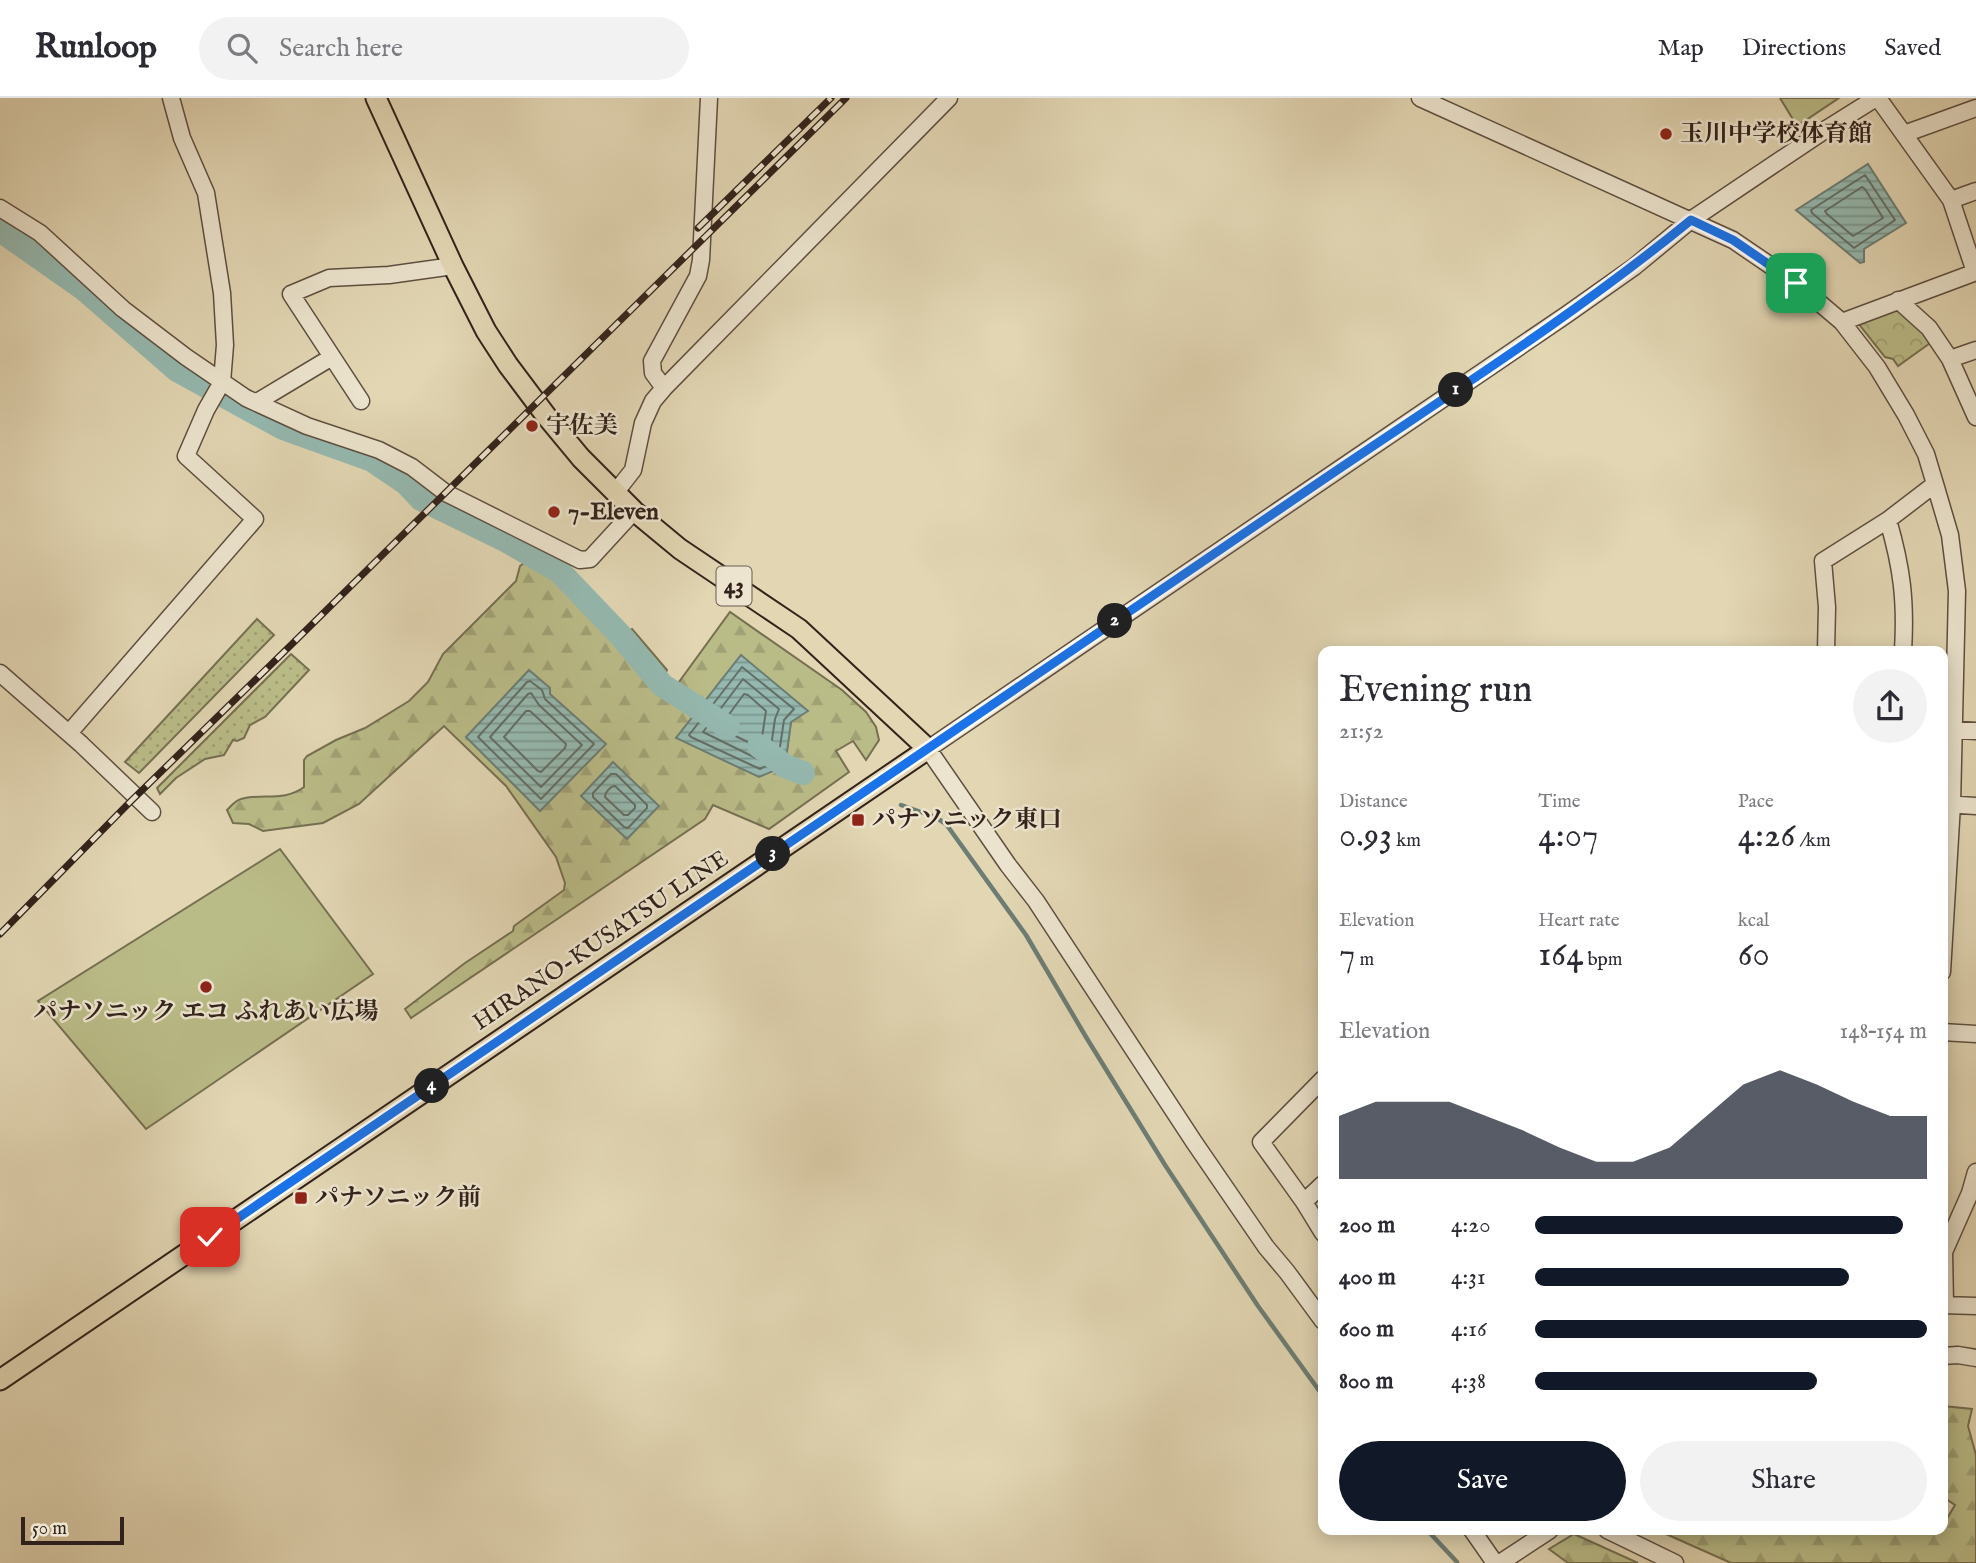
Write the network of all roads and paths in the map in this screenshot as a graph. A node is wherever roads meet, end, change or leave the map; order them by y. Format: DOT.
graph roads {
  1 [pos="171,98"];
  2 [pos="376,98"];
  3 [pos="709,98"];
  4 [pos="949,98"];
  5 [pos="1420,98"];
  6 [pos="1877,98"];
  7 [pos="1976,108"];
  8 [pos="1904,134"];
  9 [pos="1976,191"];
  10 [pos="1951,200"];
  11 [pos="0,208"];
  12 [pos="1691,220"];
  13 [pos="453,266"];
  14 [pos="1975,272"];
  15 [pos="1898,300"];
  16 [pos="1842,322"];
  17 [pos="1976,350"];
  18 [pos="332,357"];
  19 [pos="1950,359"];
  20 [pos="664,388"];
  21 [pos="217,390"];
  22 [pos="361,401"];
  23 [pos="257,402"];
  24 [pos="1976,416"];
  25 [pos="1935,484"];
  26 [pos="615,494"];
  27 [pos="635,511"];
  28 [pos="1888,520"];
  29 [pos="1826,646"];
  30 [pos="1903,646"];
  31 [pos="0,673"];
  32 [pos="1949,729"];
  33 [pos="1976,730"];
  34 [pos="69,733"];
  35 [pos="928,749"];
  36 [pos="1948,766"];
  37 [pos="1948,804"];
  38 [pos="1976,806"];
  39 [pos="152,812"];
  40 [pos="1948,1032"];
  41 [pos="1976,1034"];
  42 [pos="1318,1084"];
  43 [pos="1976,1172"];
  44 [pos="1318,1189"];
  45 [pos="1304,1202"];
  46 [pos="1318,1225"];
  47 [pos="1948,1243"];
  48 [pos="1948,1305"];
  49 [pos="1976,1306"];
  50 [pos="1318,1312"];
  51 [pos="1948,1356"];
  52 [pos="1976,1358"];
  53 [pos="0,1380"];
  54 [pos="1476,1535"];
  55 [pos="1542,1535"];
  56 [pos="1617,1535"];
  57 [pos="1498,1563"];
  58 [pos="1675,1563"];
  1 -- 21 [label="street"];
  2 -- 13 [label="main road, 43"];
  3 -- 20 [label="street"];
  4 -- 20 [label="street"];
  5 -- 12 [label="street"];
  6 -- 8 [label="street"];
  6 -- 12 [label="street"];
  7 -- 8 [label="street"];
  8 -- 10 [label="street"];
  9 -- 10 [label="street"];
  10 -- 14 [label="street"];
  11 -- 21 [label="street"];
  12 -- 16 [label="street"];
  12 -- 35 [label="street"];
  13 -- 18 [label="street"];
  13 -- 26 [label="main road, 43"];
  14 -- 15 [label="street"];
  15 -- 16 [label="street"];
  15 -- 19 [label="street"];
  16 -- 25 [label="street"];
  17 -- 19 [label="street"];
  18 -- 22 [label="street"];
  18 -- 23 [label="street"];
  19 -- 24 [label="street"];
  20 -- 26 [label="street"];
  21 -- 23 [label="street"];
  21 -- 34 [label="street"];
  23 -- 27 [label="street"];
  25 -- 28 [label="street"];
  25 -- 32 [label="street"];
  26 -- 27 [label="main road, 43"];
  27 -- 35 [label="main road, 43"];
  28 -- 29 [label="street"];
  28 -- 30 [label="street"];
  31 -- 34 [label="street"];
  32 -- 33 [label="street"];
  32 -- 36 [label="street"];
  34 -- 39 [label="street"];
  35 -- 50 [label="street"];
  35 -- 53 [label="main road, HIRANO-KUSATSU LINE"];
  37 -- 38 [label="street"];
  40 -- 41 [label="street"];
  42 -- 45 [label="street"];
  43 -- 47 [label="street"];
  44 -- 45 [label="street"];
  45 -- 46 [label="street"];
  48 -- 49 [label="street"];
  51 -- 52 [label="street"];
  54 -- 57 [label="street"];
  55 -- 57 [label="street"];
  56 -- 58 [label="street"];
}
